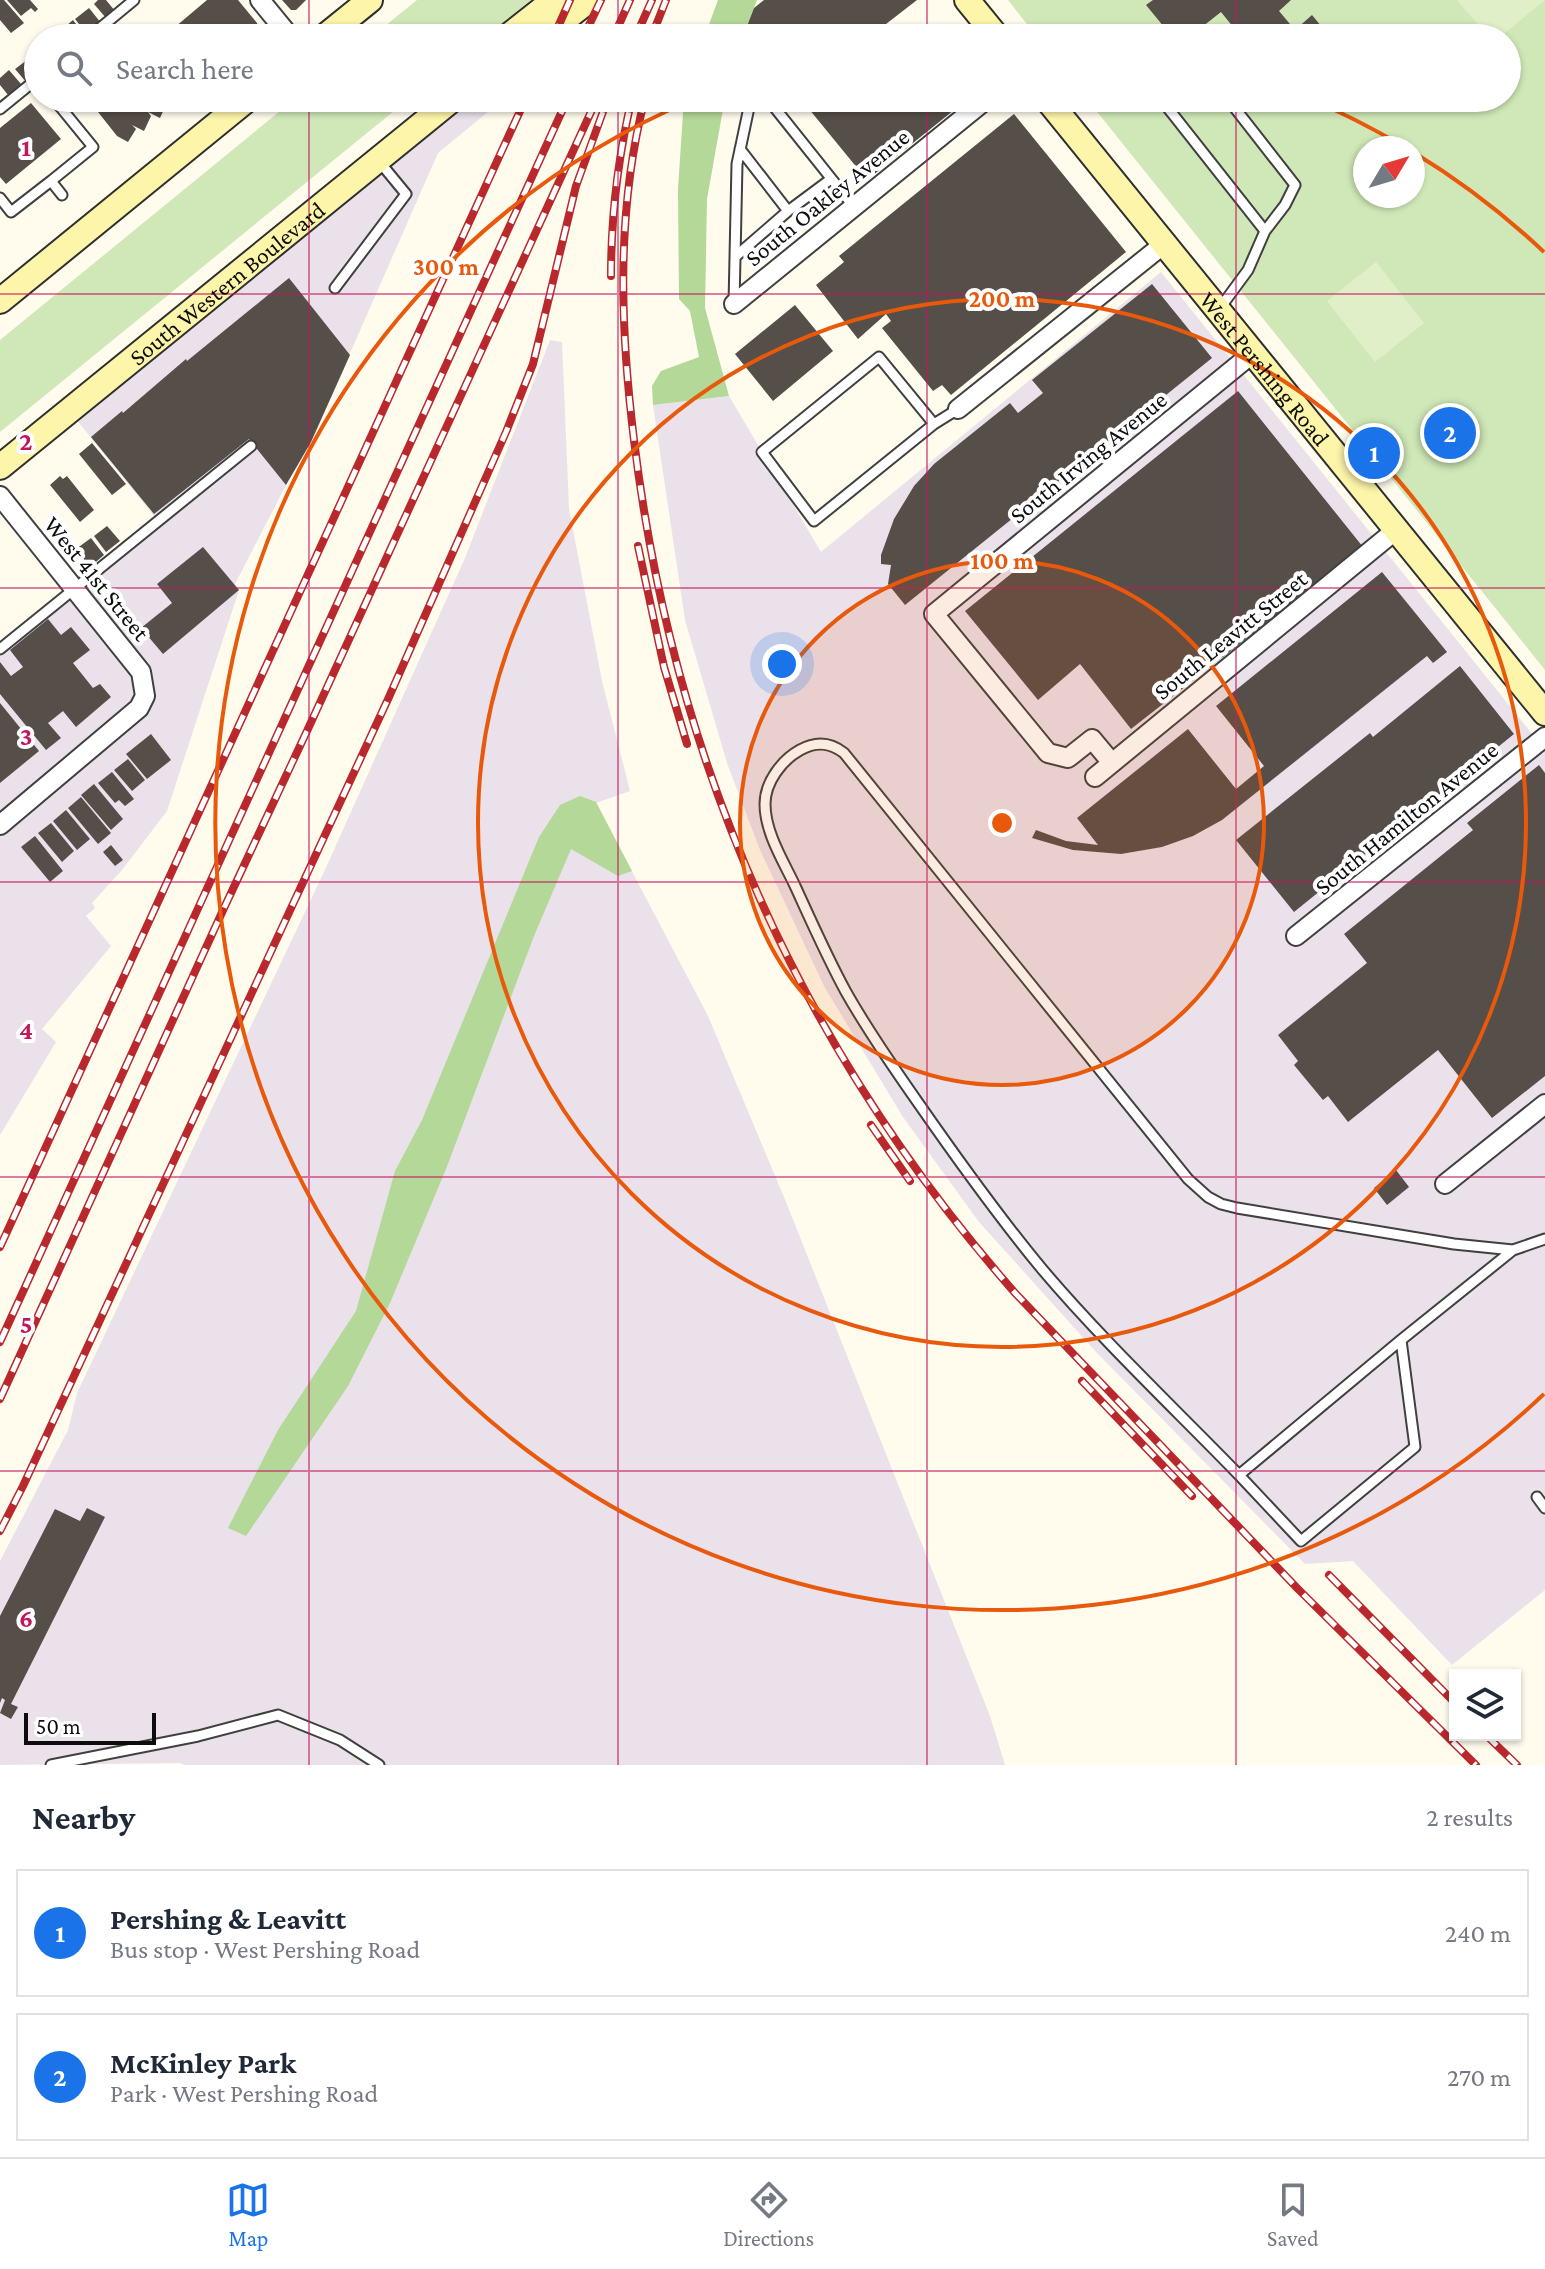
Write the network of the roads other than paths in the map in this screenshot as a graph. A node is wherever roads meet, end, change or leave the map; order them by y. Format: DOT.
graph roads {
  1 [pos="134,0"];
  2 [pos="260,0"];
  3 [pos="370,0"];
  4 [pos="554,0"];
  5 [pos="589,0"];
  6 [pos="967,0"];
  7 [pos="105,24"];
  8 [pos="280,24"];
  9 [pos="340,24"];
  10 [pos="524,24"];
  11 [pos="559,24"];
  12 [pos="987,24"];
  13 [pos="24,89"];
  14 [pos="0,109"];
  15 [pos="64,112"];
  16 [pos="232,112"];
  17 [pos="437,112"];
  18 [pos="748,112"];
  19 [pos="778,112"];
  20 [pos="971,112"];
  21 [pos="1057,112"];
  22 [pos="1171,112"];
  23 [pos="1238,112"];
  24 [pos="740,149"];
  25 [pos="378,160"];
  26 [pos="831,179"];
  27 [pos="51,181"];
  28 [pos="62,195"];
  29 [pos="0,198"];
  30 [pos="854,207"];
  31 [pos="788,211"];
  32 [pos="1265,231"];
  33 [pos="1164,244"];
  34 [pos="735,257"];
  35 [pos="335,288"];
  36 [pos="0,301"];
  37 [pos="734,304"];
  38 [pos="1218,310"];
  39 [pos="1253,353"];
  40 [pos="958,409"];
  41 [pos="934,424"];
  42 [pos="251,446"];
  43 [pos="0,467"];
  44 [pos="0,496"];
  45 [pos="1396,530"];
  46 [pos="74,588"];
  47 [pos="0,649"];
  48 [pos="1545,713"];
  49 [pos="1545,737"];
  50 [pos="1112,763"];
  51 [pos="1095,777"];
  52 [pos="0,825"];
  53 [pos="1296,936"];
  54 [pos="1545,1104"];
  55 [pos="1445,1184"];
  56 [pos="1545,1239"];
  57 [pos="1513,1250"];
  58 [pos="1401,1340"];
  59 [pos="1239,1475"];
  60 [pos="1537,1497"];
  61 [pos="1545,1508"];
  62 [pos="51,1765"];
  63 [pos="379,1765"];
  1 -- 7 [label="lane"];
  2 -- 8 [label="street"];
  3 -- 9 [label="main road"];
  4 -- 10 [label="main road"];
  5 -- 11 [label="main road"];
  6 -- 12 [label="main road"];
  13 -- 14 [label="lane"];
  15 -- 27 [label="lane"];
  16 -- 36 [label="main road"];
  17 -- 25 [label="main road, South Western Boulevard"];
  18 -- 24 [label="lane"];
  19 -- 26 [label="lane"];
  20 -- 30 [label="street, South Oakley Avenue"];
  21 -- 33 [label="main road, West Pershing Road"];
  22 -- 32 [label="lane"];
  23 -- 32 [label="lane"];
  24 -- 31 [label="lane"];
  24 -- 34 [label="lane"];
  25 -- 35 [label="lane"];
  25 -- 43 [label="main road, South Western Boulevard"];
  26 -- 30 [label="lane"];
  26 -- 31 [label="lane"];
  27 -- 28 [label="lane"];
  27 -- 29 [label="lane"];
  30 -- 37 [label="street, South Oakley Avenue"];
  31 -- 34 [label="lane"];
  32 -- 38 [label="lane"];
  33 -- 38 [label="main road, West Pershing Road"];
  33 -- 40 [label="street"];
  34 -- 37 [label="lane"];
  38 -- 39 [label="main road, West Pershing Road"];
  39 -- 45 [label="main road, West Pershing Road"];
  39 -- 50 [label="street, South Irving Avenue"];
  40 -- 41 [label="lane"];
  41 -- 41 [label="lane"];
  42 -- 46 [label="lane"];
  44 -- 46 [label="street, West 41st Street"];
  45 -- 48 [label="main road, West Pershing Road"];
  45 -- 50 [label="street, South Leavitt Street"];
  46 -- 47 [label="lane"];
  46 -- 52 [label="street, West 41st Street"];
  49 -- 53 [label="street, South Hamilton Avenue"];
  50 -- 51 [label="street, South Leavitt Street"];
  54 -- 55 [label="street"];
  56 -- 57 [label="lane"];
  57 -- 58 [label="lane"];
  57 -- 59 [label="lane"];
  58 -- 59 [label="lane"];
  58 -- 59 [label="lane"];
  60 -- 61 [label="lane"];
  62 -- 63 [label="lane"];
}
